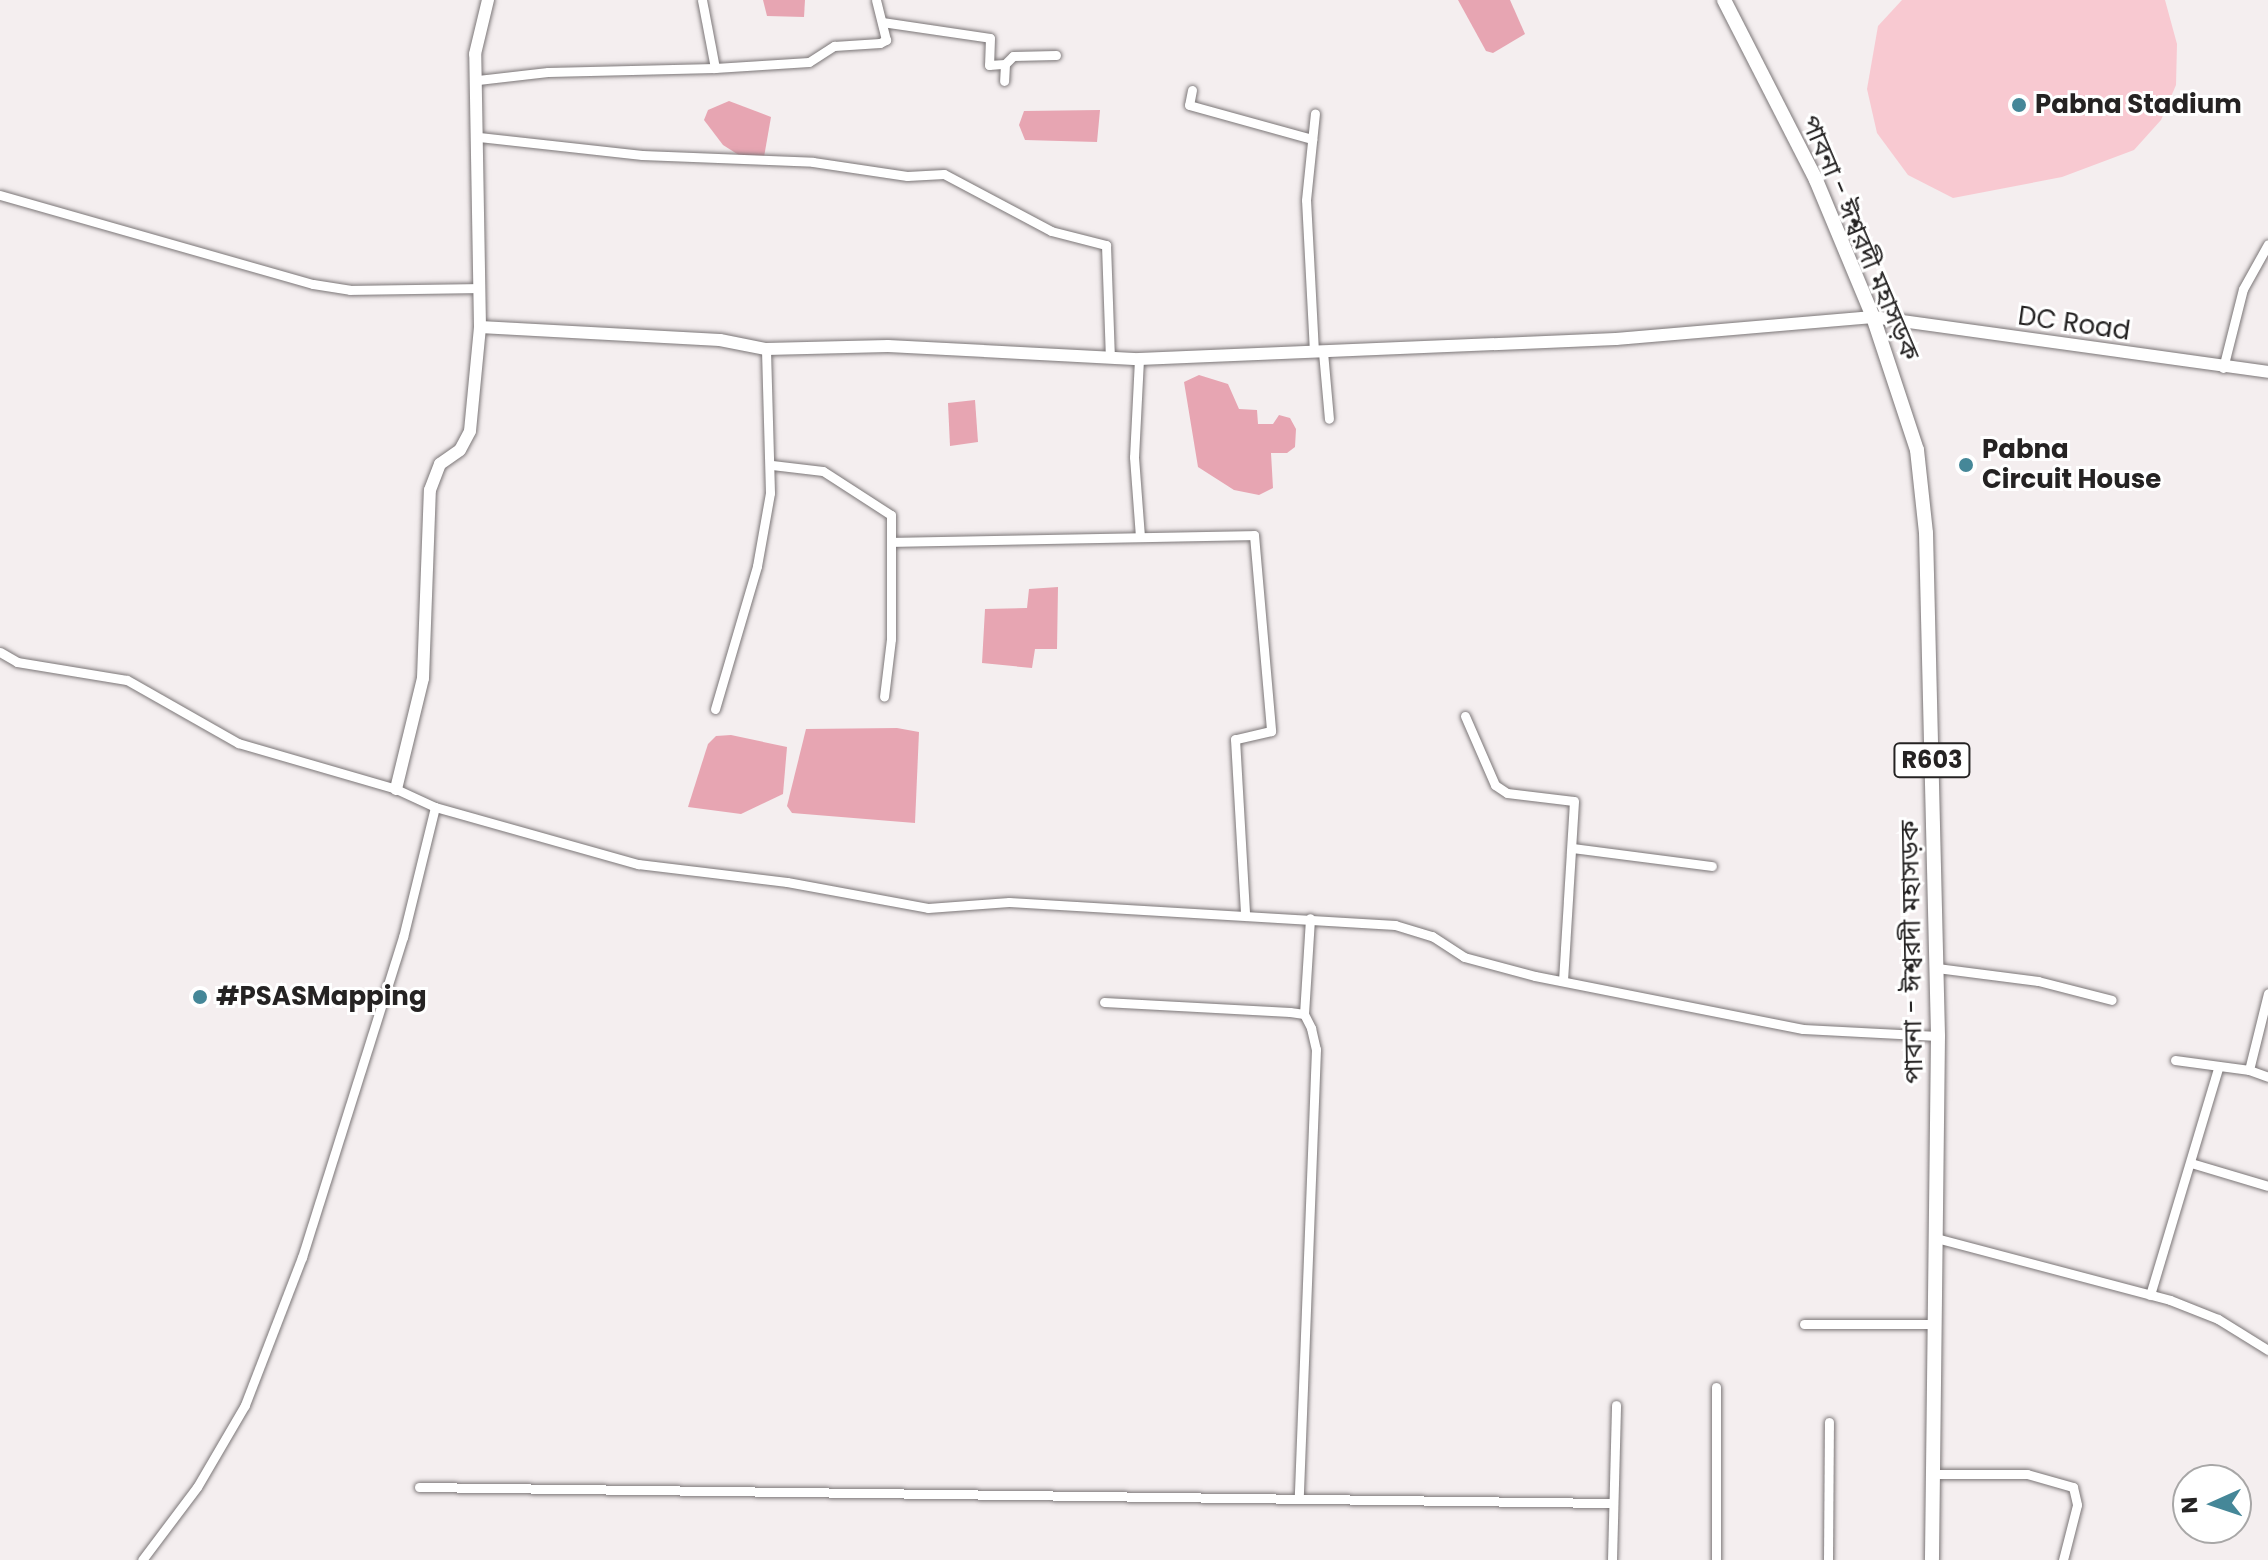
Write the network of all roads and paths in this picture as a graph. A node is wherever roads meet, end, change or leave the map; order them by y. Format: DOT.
graph roads {
  1 [pos="488,0"];
  2 [pos="702,0"];
  3 [pos="876,0"];
  4 [pos="1724,0"];
  5 [pos="882,22"];
  6 [pos="1056,55"];
  7 [pos="1005,64"];
  8 [pos="715,68"];
  9 [pos="478,80"];
  10 [pos="1004,81"];
  11 [pos="1192,90"];
  12 [pos="1315,113"];
  13 [pos="479,137"];
  14 [pos="1312,139"];
  15 [pos="0,195"];
  16 [pos="2268,244"];
  17 [pos="479,288"];
  18 [pos="1873,317"];
  19 [pos="480,327"];
  20 [pos="766,349"];
  21 [pos="1319,352"];
  22 [pos="1110,357"];
  23 [pos="1139,359"];
  24 [pos="2223,368"];
  25 [pos="2268,372"];
  26 [pos="1329,419"];
  27 [pos="772,465"];
  28 [pos="1140,537"];
  29 [pos="892,542"];
  30 [pos="0,652"];
  31 [pos="884,697"];
  32 [pos="715,709"];
  33 [pos="1465,716"];
  34 [pos="396,789"];
  35 [pos="435,807"];
  36 [pos="1573,848"];
  37 [pos="1712,866"];
  38 [pos="1245,915"];
  39 [pos="1310,918"];
  40 [pos="1937,968"];
  41 [pos="1563,981"];
  42 [pos="2268,993"];
  43 [pos="2112,1000"];
  44 [pos="1104,1002"];
  45 [pos="1304,1014"];
  46 [pos="1938,1036"];
  47 [pos="2175,1060"];
  48 [pos="2218,1068"];
  49 [pos="2249,1070"];
  50 [pos="2268,1077"];
  51 [pos="2191,1163"];
  52 [pos="2268,1186"];
  53 [pos="1936,1238"];
  54 [pos="2150,1295"];
  55 [pos="1804,1324"];
  56 [pos="1934,1324"];
  57 [pos="2268,1350"];
  58 [pos="1716,1387"];
  59 [pos="1616,1405"];
  60 [pos="1829,1422"];
  61 [pos="1932,1474"];
  62 [pos="419,1487"];
  63 [pos="1299,1496"];
  64 [pos="1611,1503"];
  65 [pos="142,1560"];
  66 [pos="1612,1560"];
  67 [pos="1716,1560"];
  68 [pos="1828,1560"];
  69 [pos="1932,1560"];
  70 [pos="2063,1560"];
  1 -- 9 [label="street"];
  2 -- 8 [label="street"];
  3 -- 5 [label="street"];
  4 -- 18 [label="main road, পাবনা - ঈশ্বরদী মহাসড়ক / R603"];
  5 -- 7 [label="street"];
  5 -- 8 [label="street"];
  6 -- 7 [label="street"];
  7 -- 10 [label="street"];
  8 -- 9 [label="street"];
  9 -- 13 [label="street"];
  11 -- 14 [label="street"];
  12 -- 14 [label="street"];
  13 -- 17 [label="street"];
  13 -- 22 [label="street"];
  14 -- 21 [label="street"];
  15 -- 17 [label="street"];
  16 -- 24 [label="street"];
  17 -- 19 [label="street"];
  18 -- 21 [label="street, DC Road"];
  18 -- 24 [label="street, DC Road"];
  18 -- 40 [label="main road, পাবনা - ঈশ্বরদী মহাসড়ক / R603"];
  19 -- 20 [label="street, DC Road"];
  19 -- 34 [label="street"];
  20 -- 22 [label="street, DC Road"];
  20 -- 27 [label="street"];
  21 -- 23 [label="street, DC Road"];
  21 -- 26 [label="street"];
  22 -- 23 [label="street, DC Road"];
  23 -- 28 [label="street"];
  24 -- 25 [label="street, DC Road"];
  27 -- 29 [label="street"];
  27 -- 32 [label="street"];
  28 -- 29 [label="street"];
  28 -- 38 [label="street"];
  29 -- 31 [label="street"];
  30 -- 34 [label="street"];
  33 -- 36 [label="street"];
  34 -- 35 [label="street"];
  35 -- 38 [label="street"];
  35 -- 65 [label="street"];
  36 -- 37 [label="street"];
  36 -- 41 [label="street"];
  38 -- 39 [label="street"];
  39 -- 41 [label="street"];
  39 -- 45 [label="street"];
  40 -- 43 [label="street"];
  40 -- 46 [label="main road, পাবনা - ঈশ্বরদী মহাসড়ক / R603"];
  41 -- 46 [label="street"];
  42 -- 49 [label="street"];
  44 -- 45 [label="street"];
  45 -- 63 [label="street"];
  46 -- 53 [label="main road, পাবনা - ঈশ্বরদী মহাসড়ক / R603"];
  47 -- 48 [label="street"];
  48 -- 49 [label="street"];
  48 -- 51 [label="street"];
  49 -- 50 [label="street"];
  51 -- 52 [label="street"];
  51 -- 54 [label="street"];
  53 -- 54 [label="street"];
  53 -- 56 [label="main road, পাবনা - ঈশ্বরদী মহাসড়ক / R603"];
  54 -- 57 [label="street"];
  55 -- 56 [label="street"];
  56 -- 61 [label="main road, পাবনা - ঈশ্বরদী মহাসড়ক / R603"];
  58 -- 67 [label="street"];
  59 -- 64 [label="street"];
  60 -- 68 [label="street"];
  61 -- 69 [label="main road, পাবনা - ঈশ্বরদী মহাসড়ক / R603"];
  61 -- 70 [label="street"];
  62 -- 63 [label="street"];
  63 -- 64 [label="street"];
  64 -- 66 [label="street"];
}
